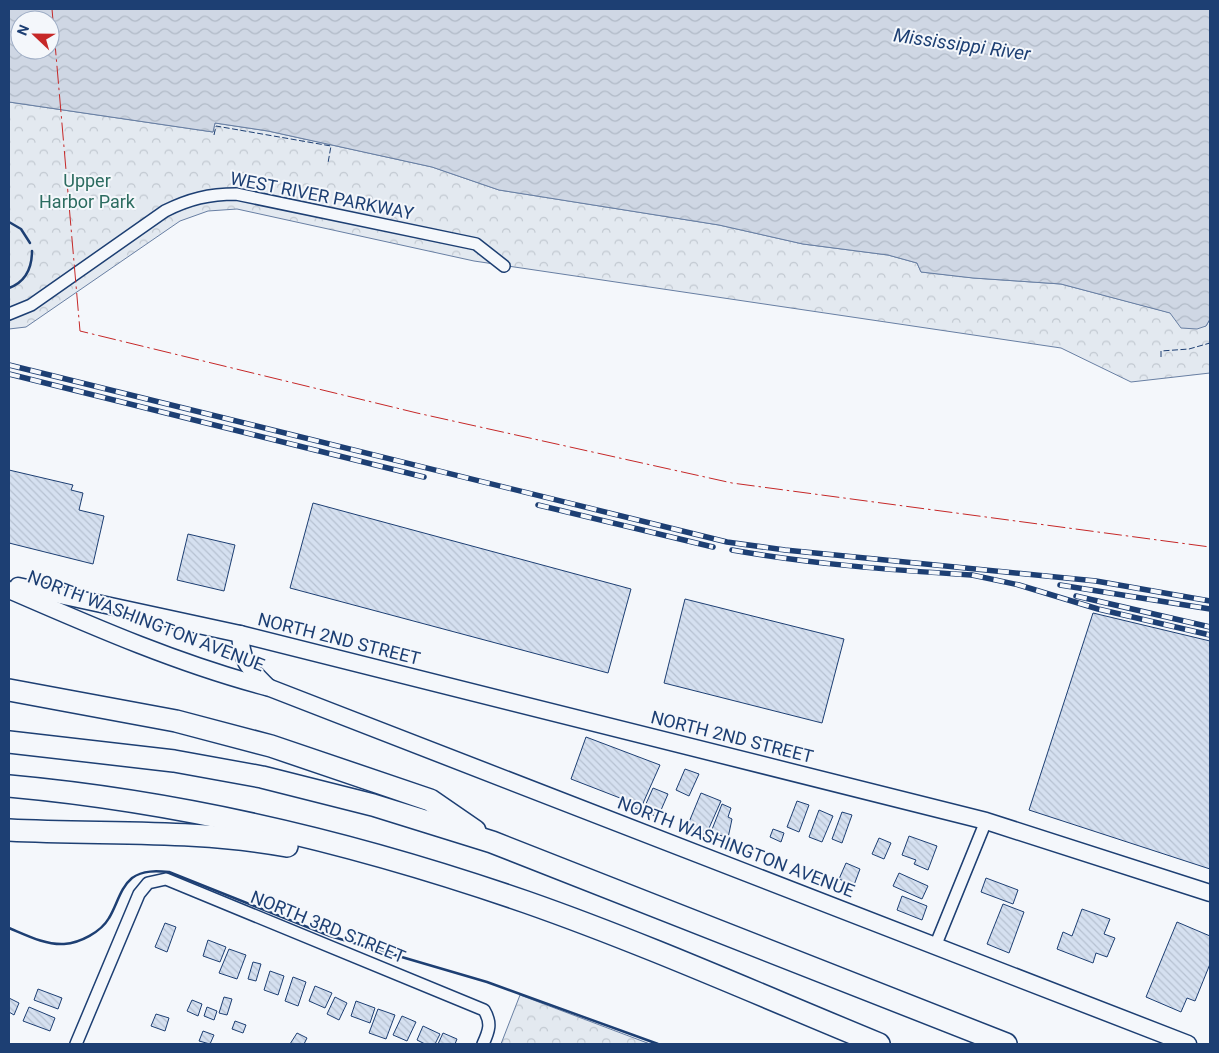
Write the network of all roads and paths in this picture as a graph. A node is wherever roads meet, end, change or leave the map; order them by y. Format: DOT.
graph roads {
  1 [pos="504,266"];
  2 [pos="9,314"];
  3 [pos="9,584"];
  4 [pos="9,590"];
  5 [pos="240,634"];
  6 [pos="270,688"];
  7 [pos="9,690"];
  8 [pos="9,742"];
  9 [pos="9,786"];
  10 [pos="986,821"];
  11 [pos="9,830"];
  12 [pos="77,834"];
  13 [pos="492,842"];
  14 [pos="9,844"];
  15 [pos="1210,893"];
  16 [pos="528,903"];
  17 [pos="936,944"];
  18 [pos="76,1044"];
  19 [pos="483,1044"];
  20 [pos="879,1044"];
  21 [pos="1006,1044"];
  22 [pos="1188,1044"];
  1 -- 2 [label="street, WEST RIVER PARKWAY"];
  3 -- 5 [label="street, NORTH WASHINGTON AVENUE"];
  4 -- 6 [label="street, NORTH WASHINGTON AVENUE"];
  5 -- 6 [label="street, NORTH WASHINGTON AVENUE"];
  5 -- 10 [label="street, NORTH 2ND STREET"];
  6 -- 17 [label="street, NORTH WASHINGTON AVENUE"];
  7 -- 13 [label="highway"];
  8 -- 13 [label="highway"];
  9 -- 16 [label="highway"];
  10 -- 15 [label="street, NORTH 2ND STREET"];
  10 -- 17 [label="street"];
  11 -- 12 [label="highway"];
  12 -- 14 [label="highway"];
  12 -- 16 [label="highway"];
  13 -- 21 [label="highway"];
  16 -- 20 [label="highway"];
  17 -- 22 [label="street, NORTH WASHINGTON AVENUE"];
  18 -- 19 [label="street, NORTH 3RD STREET"];
}
